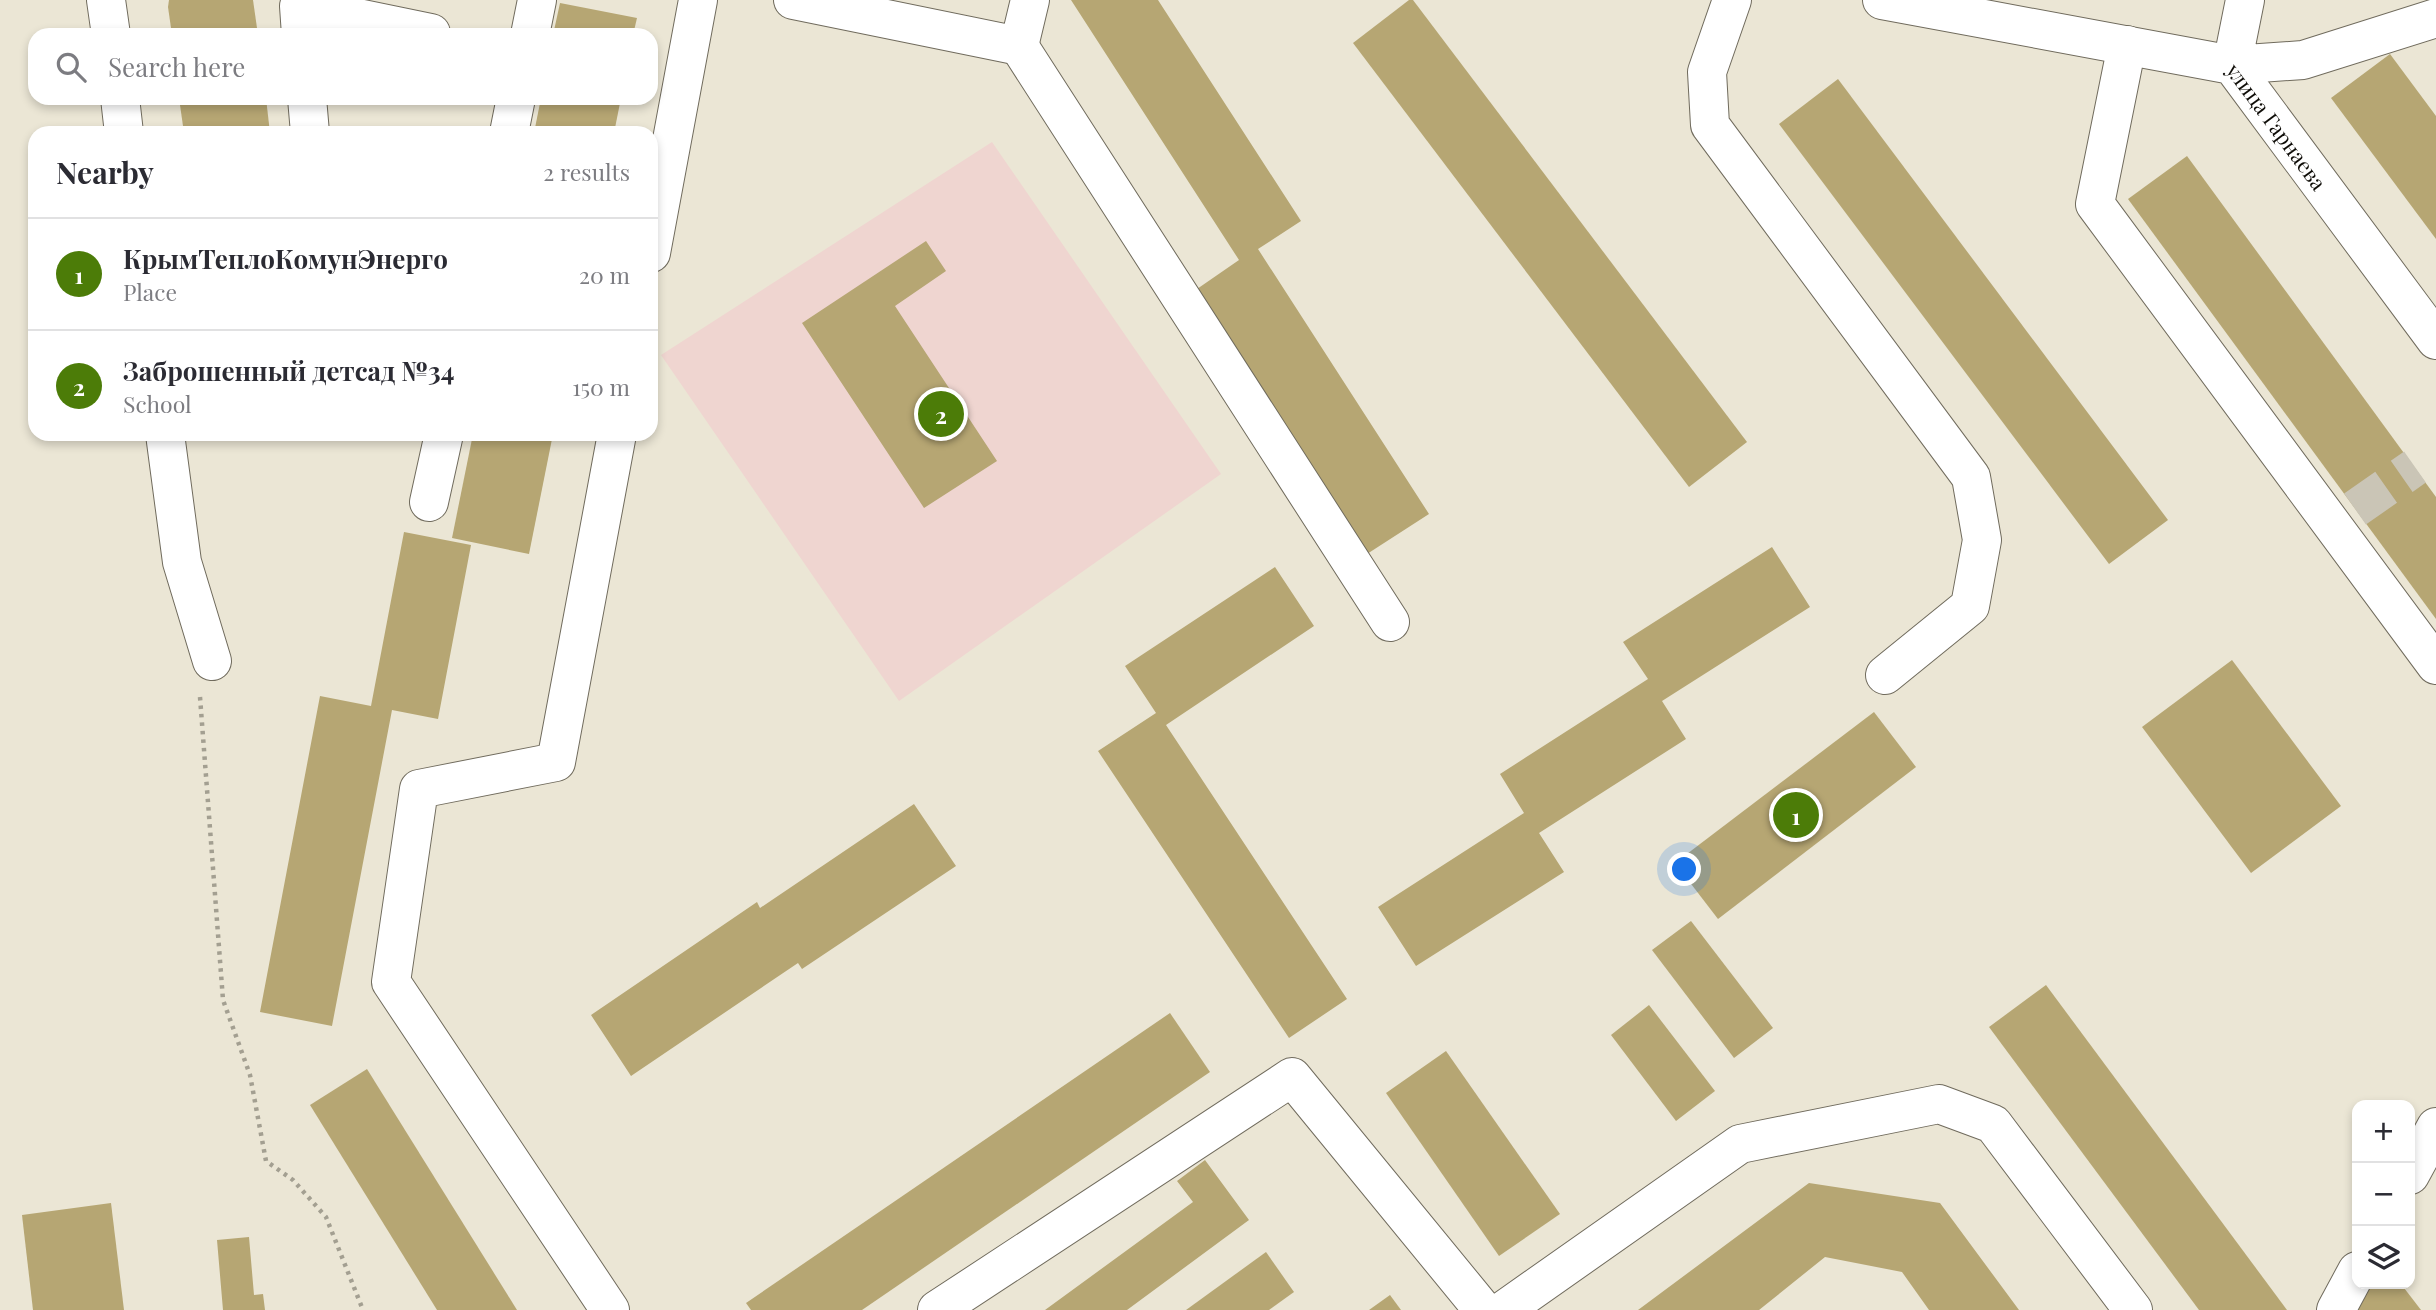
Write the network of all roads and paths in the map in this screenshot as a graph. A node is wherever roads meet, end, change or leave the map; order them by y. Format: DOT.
graph roads {
  1 [pos="106,0"];
  2 [pos="537,0"];
  3 [pos="698,0"];
  4 [pos="793,0"];
  5 [pos="1030,0"];
  6 [pos="1732,0"];
  7 [pos="1882,0"];
  8 [pos="2245,0"];
  9 [pos="2436,18"];
  10 [pos="110,28"];
  11 [pos="301,28"];
  12 [pos="406,28"];
  13 [pos="531,28"];
  14 [pos="2127,45"];
  15 [pos="1019,46"];
  16 [pos="2232,65"];
  17 [pos="121,105"];
  18 [pos="308,105"];
  19 [pos="515,105"];
  20 [pos="123,126"];
  21 [pos="309,126"];
  22 [pos="510,126"];
  23 [pos="658,215"];
  24 [pos="2436,340"];
  25 [pos="166,441"];
  26 [pos="442,441"];
  27 [pos="616,441"];
  28 [pos="429,502"];
  29 [pos="1390,622"];
  30 [pos="2436,664"];
  31 [pos="205,674"];
  32 [pos="1885,676"];
  33 [pos="2436,1127"];
  34 [pos="2415,1166"];
  35 [pos="2352,1280"];
  36 [pos="363,1310"];
  37 [pos="610,1310"];
  38 [pos="937,1310"];
  39 [pos="1483,1310"];
  40 [pos="1504,1310"];
  41 [pos="2133,1310"];
  42 [pos="2336,1310"];
  1 -- 10 [label="street"];
  2 -- 13 [label="street"];
  3 -- 23 [label="street"];
  4 -- 15 [label="street"];
  5 -- 15 [label="street"];
  6 -- 32 [label="street"];
  7 -- 14 [label="street, улица Гарнаева"];
  8 -- 16 [label="street"];
  9 -- 16 [label="street"];
  11 -- 12 [label="street"];
  14 -- 16 [label="street, улица Гарнаева"];
  14 -- 30 [label="street"];
  15 -- 29 [label="street"];
  16 -- 24 [label="street, улица Гарнаева"];
  17 -- 20 [label="street"];
  18 -- 21 [label="street"];
  19 -- 22 [label="street"];
  25 -- 31 [label="street"];
  26 -- 28 [label="street"];
  27 -- 37 [label="street"];
  31 -- 36 [label="path"];
  33 -- 34 [label="street"];
  35 -- 42 [label="street"];
  38 -- 39 [label="street"];
  40 -- 41 [label="street"];
}
